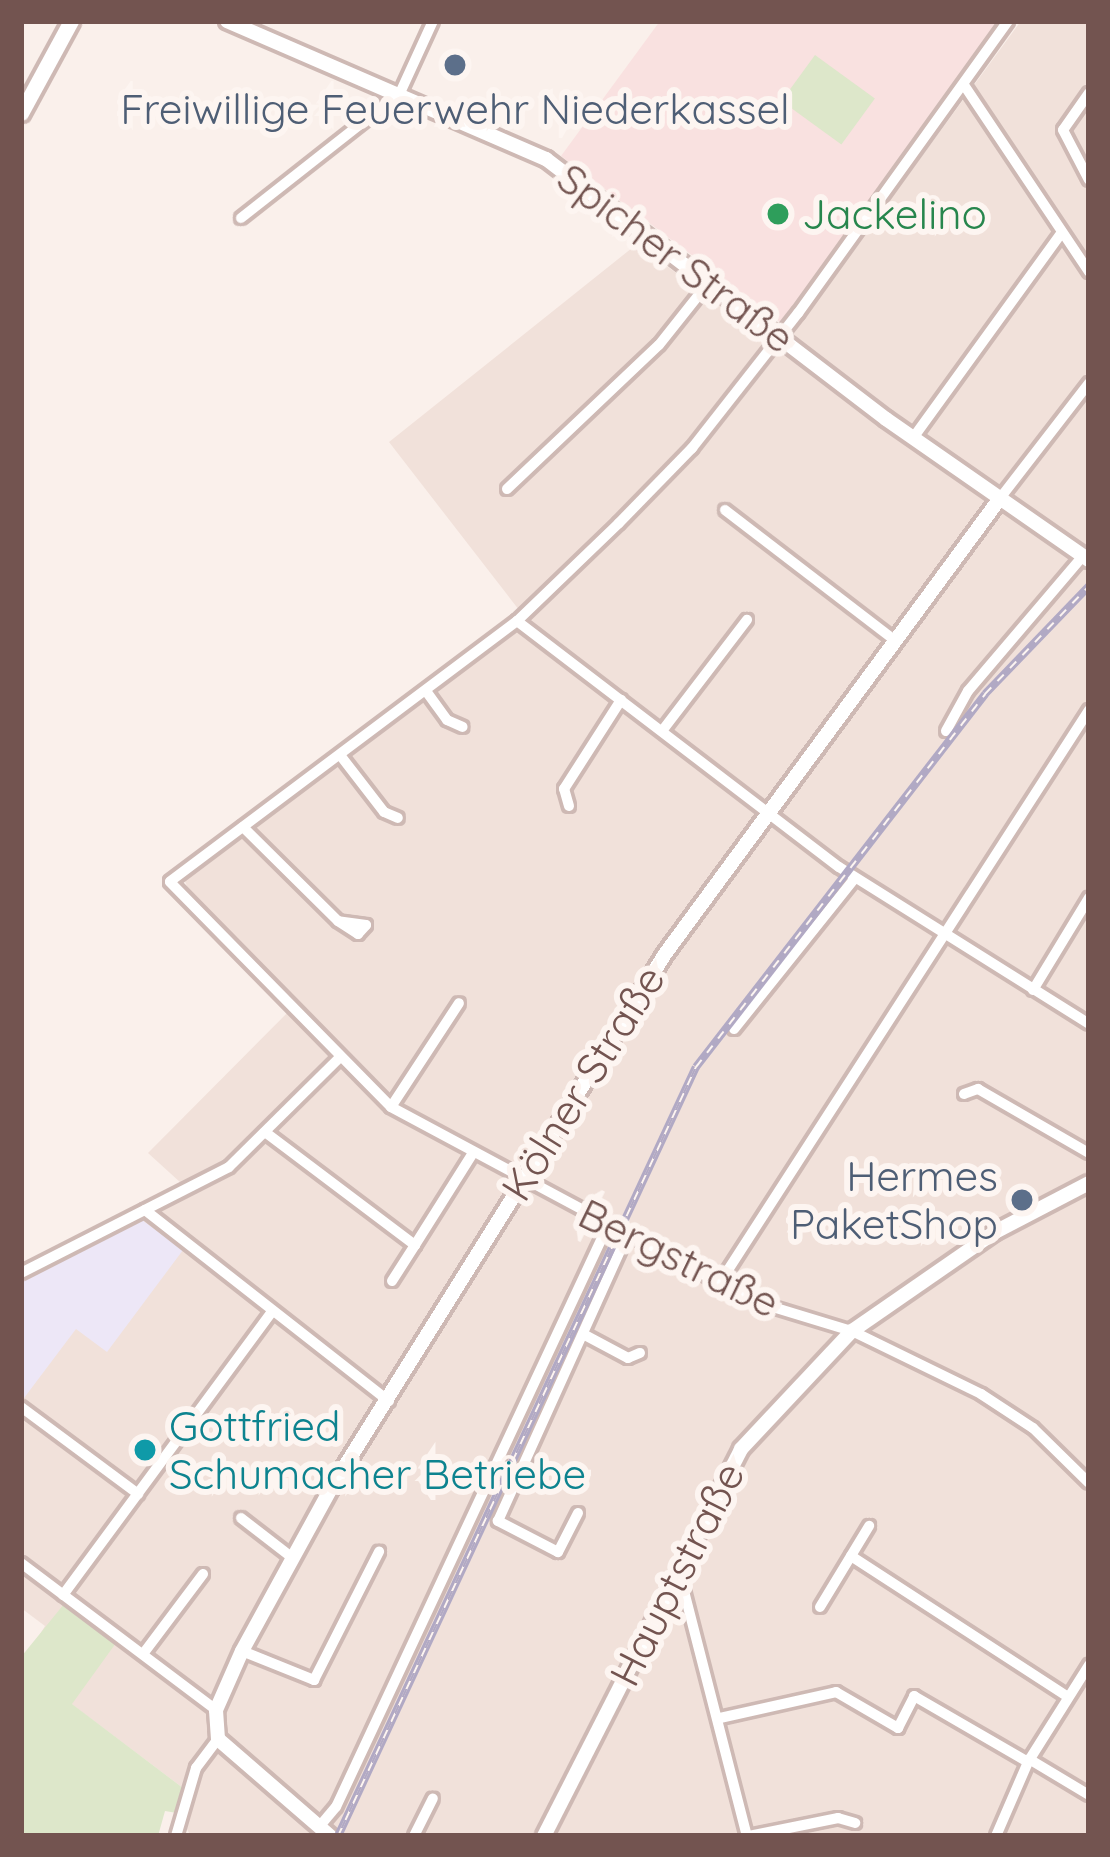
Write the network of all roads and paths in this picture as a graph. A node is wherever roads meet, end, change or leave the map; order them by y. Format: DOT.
graph roads {
  1 [pos="71,21"];
  2 [pos="227,21"];
  3 [pos="434,21"];
  4 [pos="1008,21"];
  5 [pos="964,85"];
  6 [pos="400,93"];
  7 [pos="1089,93"];
  8 [pos="21,113"];
  9 [pos="1089,180"];
  10 [pos="242,218"];
  11 [pos="1062,232"];
  12 [pos="1089,272"];
  13 [pos="709,282"];
  14 [pos="780,336"];
  15 [pos="1089,383"];
  16 [pos="913,438"];
  17 [pos="507,489"];
  18 [pos="1000,497"];
  19 [pos="725,511"];
  20 [pos="1086,558"];
  21 [pos="517,620"];
  22 [pos="747,620"];
  23 [pos="893,639"];
  24 [pos="425,691"];
  25 [pos="621,700"];
  26 [pos="1089,710"];
  27 [pos="463,727"];
  28 [pos="662,731"];
  29 [pos="946,731"];
  30 [pos="340,755"];
  31 [pos="569,806"];
  32 [pos="764,810"];
  33 [pos="398,818"];
  34 [pos="244,827"];
  35 [pos="855,878"];
  36 [pos="1089,898"];
  37 [pos="338,921"];
  38 [pos="945,933"];
  39 [pos="1033,990"];
  40 [pos="459,1003"];
  41 [pos="1089,1024"];
  42 [pos="734,1029"];
  43 [pos="339,1058"];
  44 [pos="964,1094"];
  45 [pos="391,1107"];
  46 [pos="265,1132"];
  47 [pos="473,1153"];
  48 [pos="1089,1153"];
  49 [pos="524,1180"];
  50 [pos="1089,1183"];
  51 [pos="145,1210"];
  52 [pos="608,1225"];
  53 [pos="627,1235"];
  54 [pos="416,1245"];
  55 [pos="21,1273"];
  56 [pos="392,1281"];
  57 [pos="719,1285"];
  58 [pos="272,1312"];
  59 [pos="852,1331"];
  60 [pos="584,1334"];
  61 [pos="640,1353"];
  62 [pos="389,1401"];
  63 [pos="26,1410"];
  64 [pos="21,1429"];
  65 [pos="1089,1483"];
  66 [pos="138,1494"];
  67 [pos="578,1514"];
  68 [pos="241,1518"];
  69 [pos="869,1526"];
  70 [pos="379,1552"];
  71 [pos="290,1556"];
  72 [pos="851,1556"];
  73 [pos="21,1563"];
  74 [pos="203,1574"];
  75 [pos="672,1580"];
  76 [pos="62,1595"];
  77 [pos="820,1607"];
  78 [pos="242,1651"];
  79 [pos="143,1654"];
  80 [pos="1089,1665"];
  81 [pos="1066,1695"];
  82 [pos="216,1710"];
  83 [pos="720,1718"];
  84 [pos="218,1739"];
  85 [pos="1028,1761"];
  86 [pos="1089,1795"];
  87 [pos="434,1798"];
  88 [pos="855,1822"];
  89 [pos="324,1832"];
  90 [pos="176,1836"];
  91 [pos="414,1836"];
  92 [pos="544,1836"];
  93 [pos="748,1836"];
  94 [pos="995,1836"];
  1 -- 8 [label="main road"];
  2 -- 6 [label="street, Spicher Straße"];
  3 -- 6 [label="street"];
  4 -- 5 [label="street"];
  5 -- 11 [label="street"];
  5 -- 14 [label="street"];
  6 -- 10 [label="street"];
  6 -- 13 [label="street, Spicher Straße"];
  7 -- 9 [label="street"];
  11 -- 12 [label="street"];
  11 -- 16 [label="street"];
  13 -- 14 [label="street, Spicher Straße"];
  13 -- 17 [label="street"];
  14 -- 16 [label="street, Spicher Straße"];
  14 -- 21 [label="street"];
  15 -- 18 [label="street, Kölner Straße"];
  16 -- 18 [label="street, Spicher Straße"];
  18 -- 20 [label="street, Spicher Straße"];
  18 -- 23 [label="street, Kölner Straße"];
  19 -- 23 [label="street"];
  20 -- 29 [label="street"];
  21 -- 24 [label="street"];
  21 -- 25 [label="street"];
  22 -- 28 [label="street"];
  23 -- 32 [label="street, Kölner Straße"];
  24 -- 27 [label="street"];
  24 -- 30 [label="street"];
  25 -- 28 [label="street"];
  25 -- 31 [label="street"];
  26 -- 38 [label="street"];
  28 -- 32 [label="street"];
  30 -- 33 [label="street"];
  30 -- 34 [label="street"];
  32 -- 35 [label="street"];
  32 -- 49 [label="street, Kölner Straße"];
  34 -- 37 [label="street"];
  34 -- 43 [label="street, Bergstraße"];
  35 -- 38 [label="street"];
  35 -- 42 [label="street"];
  36 -- 39 [label="street"];
  38 -- 39 [label="street"];
  38 -- 57 [label="street"];
  39 -- 41 [label="street"];
  40 -- 45 [label="street"];
  43 -- 45 [label="street, Bergstraße"];
  43 -- 46 [label="street"];
  44 -- 48 [label="street"];
  45 -- 47 [label="street, Bergstraße"];
  46 -- 51 [label="street"];
  46 -- 54 [label="street"];
  47 -- 49 [label="street, Bergstraße"];
  47 -- 54 [label="street"];
  49 -- 52 [label="street, Bergstraße"];
  49 -- 62 [label="street, Kölner Straße"];
  50 -- 59 [label="street, Hauptstraße"];
  51 -- 55 [label="street"];
  51 -- 58 [label="street"];
  52 -- 53 [label="street, Bergstraße"];
  52 -- 89 [label="street"];
  53 -- 57 [label="street, Bergstraße"];
  53 -- 60 [label="street"];
  54 -- 56 [label="street"];
  57 -- 59 [label="street, Bergstraße"];
  58 -- 62 [label="street"];
  58 -- 66 [label="street"];
  59 -- 65 [label="street, Bergstraße"];
  59 -- 75 [label="street, Hauptstraße"];
  60 -- 61 [label="street"];
  60 -- 67 [label="street"];
  62 -- 71 [label="street, Kölner Straße"];
  63 -- 64 [label="street"];
  63 -- 66 [label="street"];
  66 -- 76 [label="street"];
  68 -- 71 [label="street"];
  69 -- 72 [label="street"];
  70 -- 78 [label="street"];
  71 -- 78 [label="street, Kölner Straße"];
  72 -- 77 [label="street"];
  72 -- 81 [label="street"];
  73 -- 76 [label="street"];
  74 -- 79 [label="street"];
  75 -- 83 [label="street"];
  75 -- 92 [label="street, Hauptstraße"];
  76 -- 79 [label="street"];
  78 -- 82 [label="street, Kölner Straße"];
  79 -- 82 [label="street"];
  80 -- 81 [label="street"];
  81 -- 85 [label="street"];
  82 -- 84 [label="street, Kölner Straße"];
  83 -- 85 [label="street"];
  83 -- 93 [label="street"];
  84 -- 89 [label="street"];
  84 -- 90 [label="street"];
  85 -- 86 [label="street"];
  85 -- 94 [label="street"];
  87 -- 91 [label="street"];
  88 -- 93 [label="street"];
}
